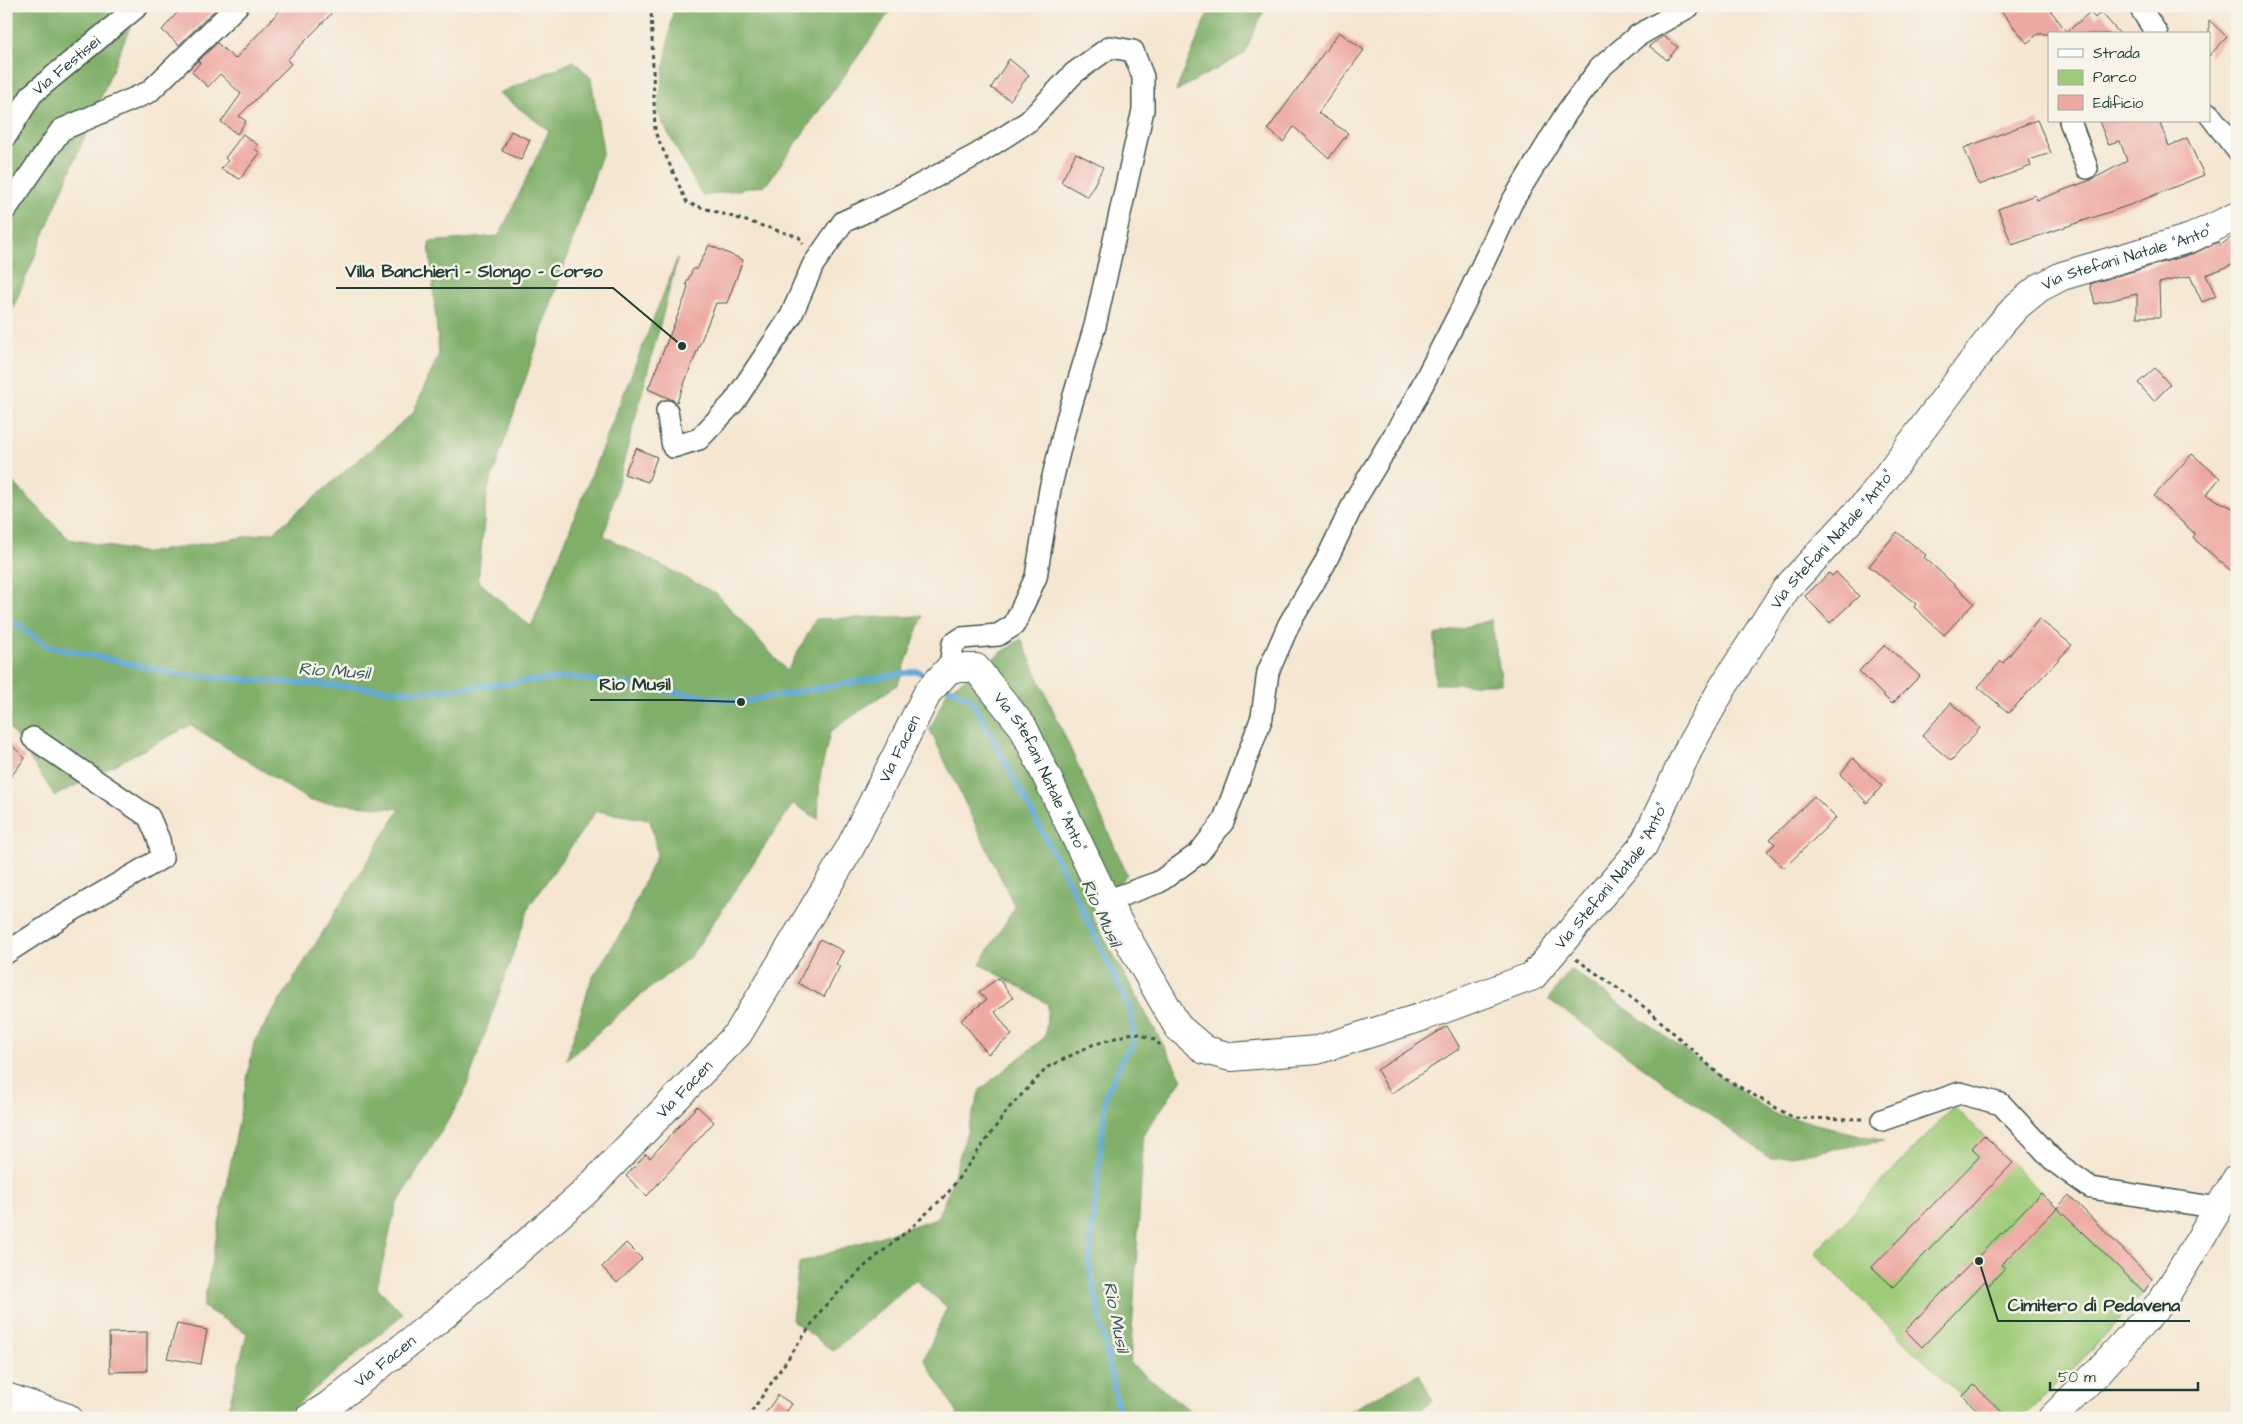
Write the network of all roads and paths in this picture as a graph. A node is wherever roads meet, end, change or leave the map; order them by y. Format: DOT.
graph roads {
  1 [pos="138,6"];
  2 [pos="237,6"];
  3 [pos="651,6"];
  4 [pos="1690,6"];
  5 [pos="2138,6"];
  6 [pos="2156,32"];
  7 [pos="2210,115"];
  8 [pos="2070,122"];
  9 [pos="6,136"];
  10 [pos="2237,150"];
  11 [pos="2087,168"];
  12 [pos="6,209"];
  13 [pos="2237,216"];
  14 [pos="813,265"];
  15 [pos="667,411"];
  16 [pos="950,668"];
  17 [pos="33,738"];
  18 [pos="1106,901"];
  19 [pos="1558,947"];
  20 [pos="6,953"];
  21 [pos="1136,1033"];
  22 [pos="1882,1120"];
  23 [pos="2237,1178"];
  24 [pos="2219,1208"];
  25 [pos="6,1397"];
  26 [pos="68,1418"];
  27 [pos="309,1418"];
  28 [pos="747,1418"];
  29 [pos="2052,1418"];
  1 -- 9 [label="street, Via Festisei"];
  2 -- 12 [label="street"];
  3 -- 14 [label="path"];
  4 -- 18 [label="street"];
  5 -- 6 [label="street"];
  7 -- 10 [label="street"];
  8 -- 11 [label="street"];
  13 -- 19 [label="street, Via Stefani Natale \"Anto\""];
  14 -- 15 [label="street"];
  14 -- 16 [label="street"];
  16 -- 18 [label="street, Via Stefani Natale \"Anto\""];
  16 -- 27 [label="street, Via Facen"];
  17 -- 20 [label="street"];
  18 -- 19 [label="street, Via Stefani Natale \"Anto\""];
  19 -- 22 [label="path"];
  21 -- 28 [label="path"];
  22 -- 24 [label="street"];
  23 -- 24 [label="street"];
  24 -- 29 [label="street"];
  25 -- 26 [label="street"];
}
